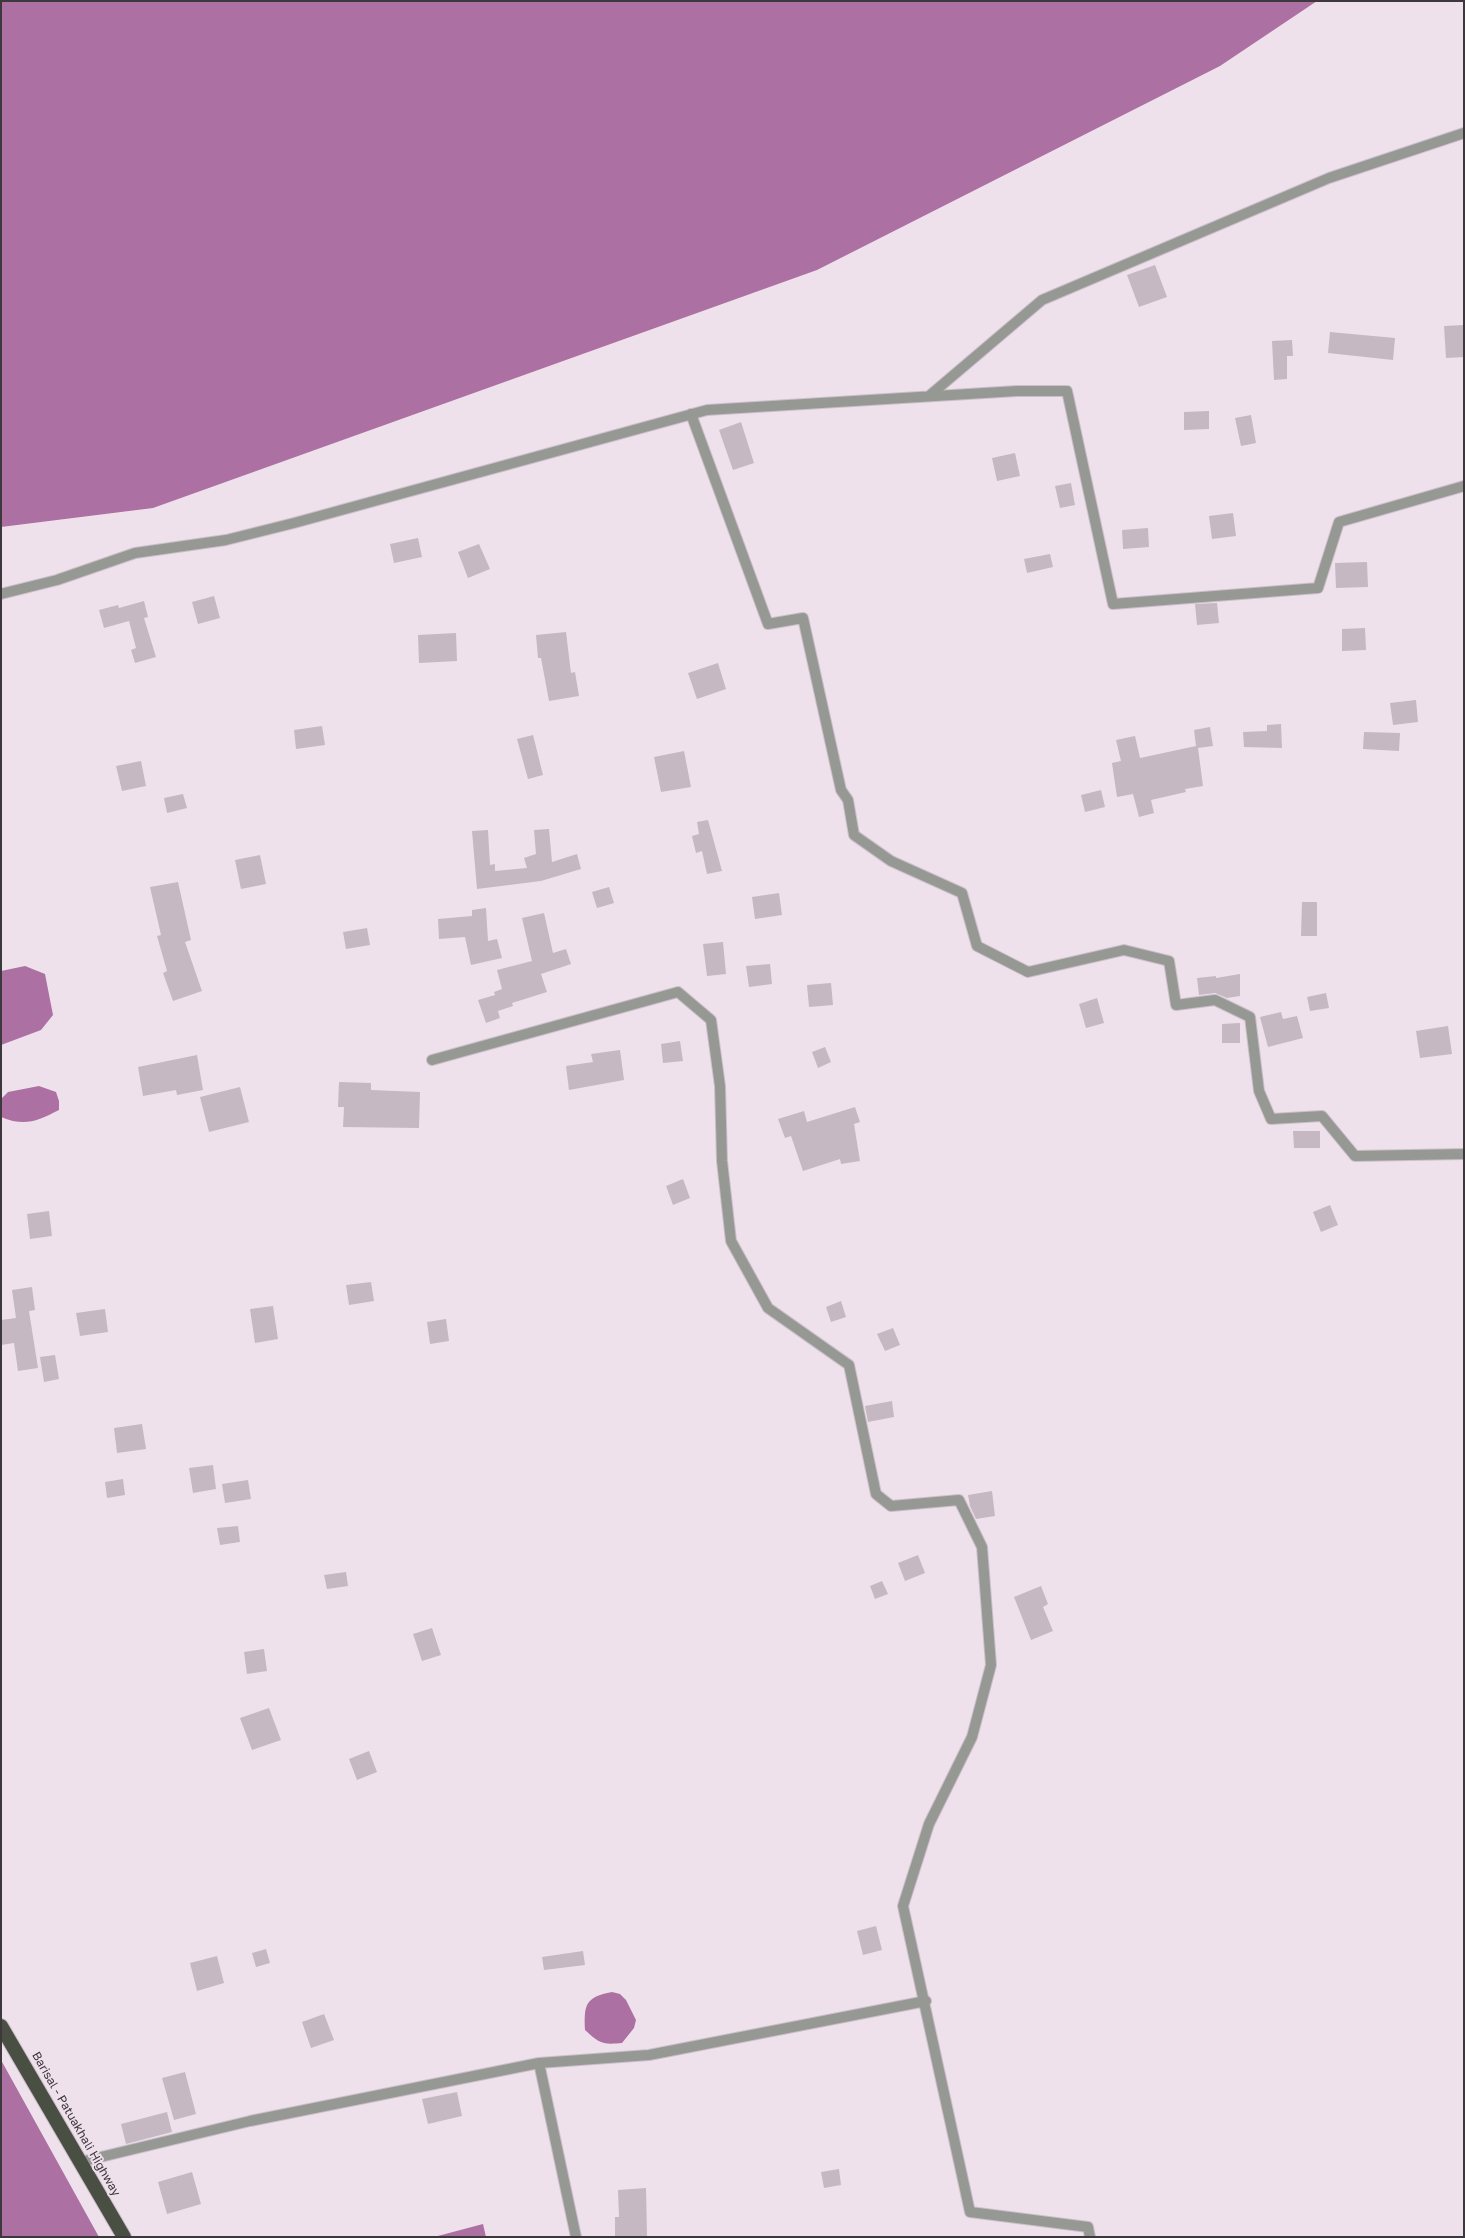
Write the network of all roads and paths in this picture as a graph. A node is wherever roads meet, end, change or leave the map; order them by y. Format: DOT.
graph roads {
  1 [pos="1464,133"];
  2 [pos="929,396"];
  3 [pos="690,414"];
  4 [pos="1464,486"];
  5 [pos="1,594"];
  6 [pos="432,1060"];
  7 [pos="1464,1154"];
  8 [pos="926,2001"];
  9 [pos="1,2026"];
  10 [pos="539,2063"];
  11 [pos="80,2162"];
  12 [pos="124,2237"];
  13 [pos="576,2237"];
  14 [pos="1090,2237"];
  1 -- 2 [label="street"];
  2 -- 3 [label="street"];
  2 -- 4 [label="street"];
  3 -- 5 [label="street"];
  3 -- 7 [label="street"];
  6 -- 8 [label="street"];
  8 -- 10 [label="street"];
  8 -- 14 [label="street"];
  9 -- 11 [label="highway, Barisal - Patuakhali Highway"];
  10 -- 11 [label="street"];
  10 -- 13 [label="street"];
  11 -- 12 [label="highway, Barisal - Patuakhali Highway"];
}
